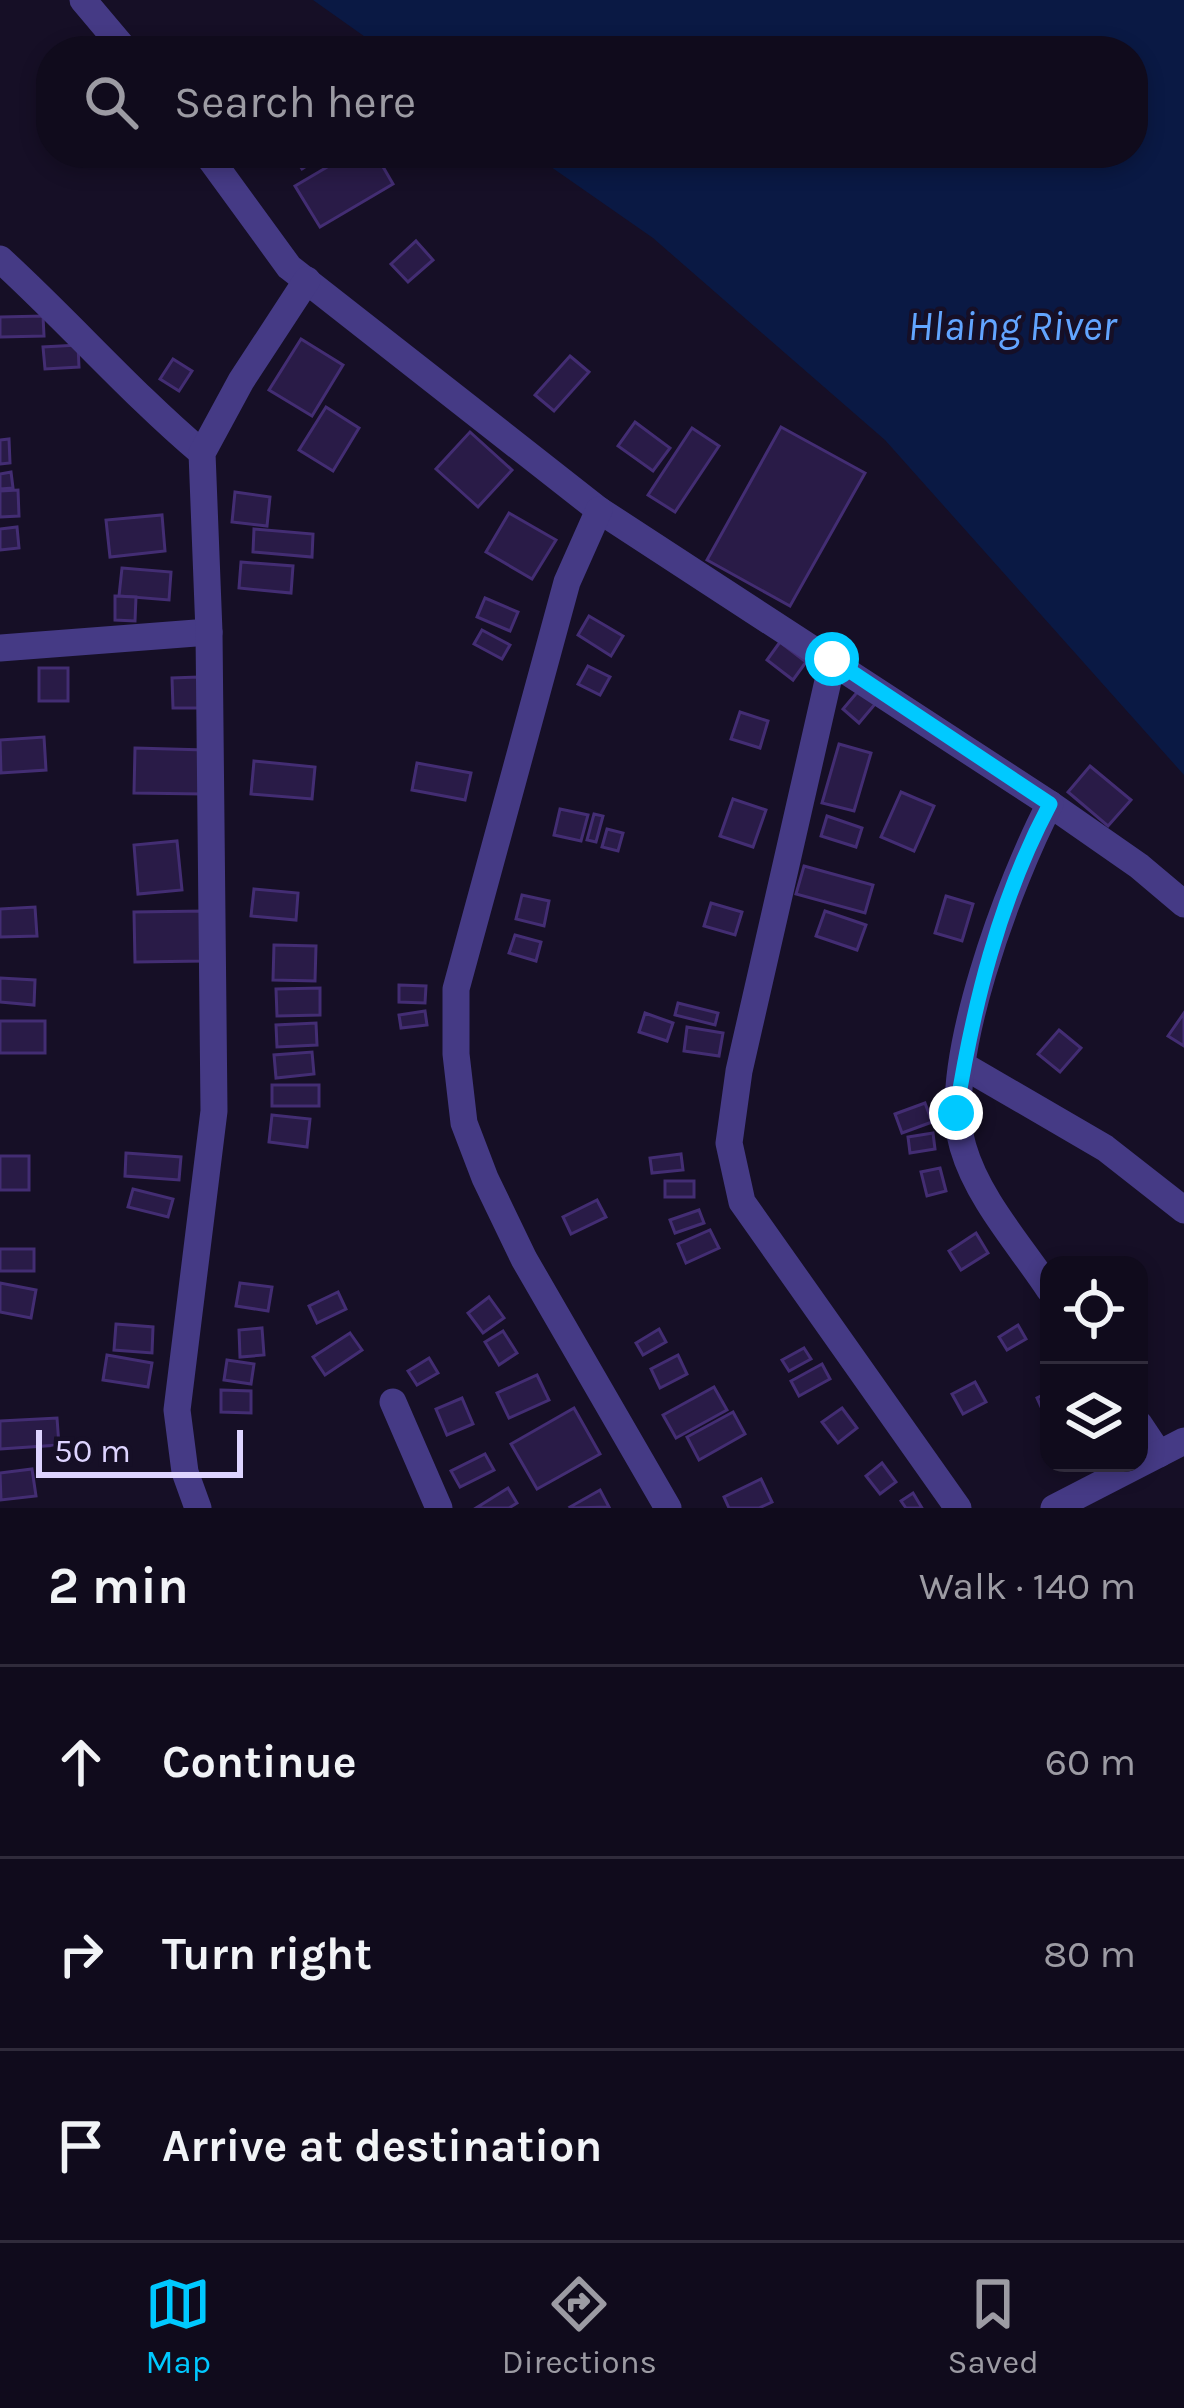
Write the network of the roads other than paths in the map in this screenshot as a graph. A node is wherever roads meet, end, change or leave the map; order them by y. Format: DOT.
graph roads {
  1 [pos="83,0"];
  2 [pos="113,36"];
  3 [pos="217,168"];
  4 [pos="0,260"];
  5 [pos="307,280"];
  6 [pos="202,453"];
  7 [pos="599,510"];
  8 [pos="209,632"];
  9 [pos="0,648"];
  10 [pos="832,659"];
  11 [pos="1050,804"];
  12 [pos="1184,904"];
  13 [pos="964,1066"];
  14 [pos="1184,1210"];
  15 [pos="1040,1276"];
  16 [pos="393,1402"];
  17 [pos="1172,1448"];
  18 [pos="198,1508"];
  19 [pos="439,1508"];
  20 [pos="668,1508"];
  21 [pos="958,1508"];
  22 [pos="1054,1508"];
  1 -- 2 [label="street"];
  3 -- 5 [label="street"];
  4 -- 6 [label="street"];
  5 -- 6 [label="street"];
  5 -- 7 [label="street"];
  6 -- 8 [label="street"];
  7 -- 10 [label="street"];
  7 -- 20 [label="street"];
  8 -- 9 [label="street"];
  8 -- 18 [label="street"];
  10 -- 11 [label="street"];
  10 -- 21 [label="street"];
  11 -- 12 [label="street"];
  11 -- 13 [label="street"];
  13 -- 14 [label="street"];
  13 -- 15 [label="street"];
  16 -- 19 [label="street"];
  17 -- 22 [label="street"];
}
